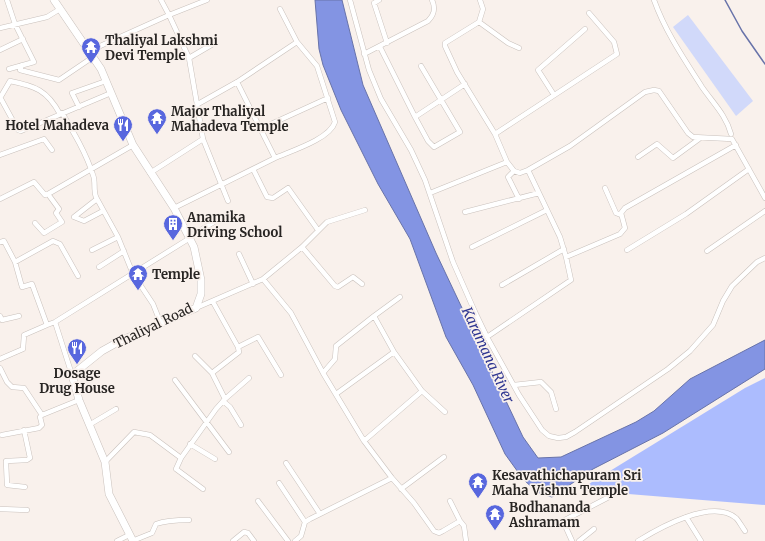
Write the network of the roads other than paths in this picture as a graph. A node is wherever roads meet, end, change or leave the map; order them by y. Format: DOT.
graph roads {
  1 [pos="7,0"];
  2 [pos="54,0"];
  3 [pos="162,0"];
  4 [pos="208,0"];
  5 [pos="350,0"];
  6 [pos="379,0"];
  7 [pos="432,0"];
  8 [pos="480,0"];
  9 [pos="654,0"];
  10 [pos="60,9"];
  11 [pos="280,9"];
  12 [pos="589,13"];
  13 [pos="169,15"];
  14 [pos="479,22"];
  15 [pos="15,24"];
  16 [pos="0,28"];
  17 [pos="585,28"];
  18 [pos="22,39"];
  19 [pos="297,42"];
  20 [pos="387,43"];
  21 [pos="213,44"];
  22 [pos="380,47"];
  23 [pos="518,48"];
  24 [pos="0,50"];
  25 [pos="91,54"];
  26 [pos="364,54"];
  27 [pos="189,58"];
  28 [pos="22,65"];
  29 [pos="421,66"];
  30 [pos="9,69"];
  31 [pos="106,80"];
  32 [pos="237,82"];
  33 [pos="465,84"];
  34 [pos="111,93"];
  35 [pos="554,95"];
  36 [pos="0,98"];
  37 [pos="328,98"];
  38 [pos="441,100"];
  39 [pos="198,104"];
  40 [pos="5,107"];
  41 [pos="79,107"];
  42 [pos="0,110"];
  43 [pos="61,114"];
  44 [pos="415,117"];
  45 [pos="260,129"];
  46 [pos="495,134"];
  47 [pos="732,134"];
  48 [pos="699,138"];
  49 [pos="203,139"];
  50 [pos="133,145"];
  51 [pos="736,145"];
  52 [pos="52,150"];
  53 [pos="0,155"];
  54 [pos="638,157"];
  55 [pos="275,158"];
  56 [pos="507,162"];
  57 [pos="253,169"];
  58 [pos="749,169"];
  59 [pos="91,170"];
  60 [pos="528,170"];
  61 [pos="514,171"];
  62 [pos="150,173"];
  63 [pos="221,185"];
  64 [pos="605,188"];
  65 [pos="430,193"];
  66 [pos="539,193"];
  67 [pos="48,194"];
  68 [pos="519,198"];
  69 [pos="765,198"];
  70 [pos="0,199"];
  71 [pos="97,199"];
  72 [pos="228,201"];
  73 [pos="174,208"];
  74 [pos="365,210"];
  75 [pos="547,210"];
  76 [pos="103,211"];
  77 [pos="765,211"];
  78 [pos="465,212"];
  79 [pos="621,215"];
  80 [pos="224,216"];
  81 [pos="35,223"];
  82 [pos="318,230"];
  83 [pos="44,233"];
  84 [pos="118,237"];
  85 [pos="189,237"];
  86 [pos="0,242"];
  87 [pos="50,242"];
  88 [pos="302,247"];
  89 [pos="472,247"];
  90 [pos="564,249"];
  91 [pos="92,250"];
  92 [pos="627,250"];
  93 [pos="707,251"];
  94 [pos="124,252"];
  95 [pos="239,254"];
  96 [pos="566,257"];
  97 [pos="765,258"];
  98 [pos="14,262"];
  99 [pos="99,267"];
  100 [pos="133,274"];
  101 [pos="78,276"];
  102 [pos="263,279"];
  103 [pos="253,284"];
  104 [pos="362,284"];
  105 [pos="502,285"];
  106 [pos="400,296"];
  107 [pos="213,302"];
  108 [pos="196,308"];
  109 [pos="0,316"];
  110 [pos="19,316"];
  111 [pos="374,316"];
  112 [pos="55,322"];
  113 [pos="161,324"];
  114 [pos="47,325"];
  115 [pos="487,337"];
  116 [pos="238,347"];
  117 [pos="394,352"];
  118 [pos="195,356"];
  119 [pos="0,359"];
  120 [pos="0,368"];
  121 [pos="212,373"];
  122 [pos="323,373"];
  123 [pos="72,375"];
  124 [pos="281,375"];
  125 [pos="249,378"];
  126 [pos="175,380"];
  127 [pos="514,385"];
  128 [pos="422,391"];
  129 [pos="336,394"];
  130 [pos="79,400"];
  131 [pos="224,400"];
  132 [pos="116,409"];
  133 [pos="556,409"];
  134 [pos="445,412"];
  135 [pos="42,415"];
  136 [pos="207,422"];
  137 [pos="89,425"];
  138 [pos="241,425"];
  139 [pos="24,430"];
  140 [pos="2,435"];
  141 [pos="364,441"];
  142 [pos="190,444"];
  143 [pos="229,452"];
  144 [pos="444,457"];
  145 [pos="181,458"];
  146 [pos="215,459"];
  147 [pos="105,462"];
  148 [pos="286,463"];
  149 [pos="392,478"];
  150 [pos="279,483"];
  151 [pos="25,487"];
  152 [pos="203,489"];
  153 [pos="401,489"];
  154 [pos="609,496"];
  155 [pos="258,501"];
  156 [pos="450,501"];
  157 [pos="0,509"];
  158 [pos="27,510"];
  159 [pos="320,514"];
  160 [pos="686,517"];
  161 [pos="189,520"];
  162 [pos="460,521"];
  163 [pos="305,522"];
  164 [pos="594,529"];
  165 [pos="745,531"];
  166 [pos="131,539"];
  167 [pos="117,541"];
  168 [pos="233,541"];
  169 [pos="254,541"];
  170 [pos="288,541"];
  171 [pos="295,541"];
  172 [pos="466,541"];
  173 [pos="572,541"];
  174 [pos="579,541"];
  175 [pos="638,541"];
  176 [pos="701,541"];
  1 -- 15 [label="street"];
  2 -- 10 [label="street, Thaliyal Road"];
  3 -- 13 [label="street"];
  4 -- 13 [label="street"];
  5 -- 26 [label="street"];
  6 -- 20 [label="street"];
  7 -- 20 [label="street"];
  8 -- 14 [label="street"];
  9 -- 47 [label="street"];
  10 -- 15 [label="street"];
  10 -- 25 [label="street, Thaliyal Road"];
  11 -- 19 [label="street"];
  12 -- 35 [label="street"];
  13 -- 25 [label="street"];
  13 -- 27 [label="street"];
  14 -- 23 [label="street"];
  14 -- 33 [label="street"];
  15 -- 16 [label="street"];
  15 -- 18 [label="street"];
  17 -- 35 [label="street"];
  18 -- 24 [label="street"];
  18 -- 28 [label="street"];
  19 -- 32 [label="street"];
  19 -- 37 [label="street"];
  20 -- 22 [label="street"];
  21 -- 27 [label="street"];
  22 -- 26 [label="street"];
  22 -- 44 [label="street"];
  25 -- 28 [label="street"];
  25 -- 31 [label="street, Thaliyal Road"];
  26 -- 65 [label="street"];
  27 -- 39 [label="street"];
  28 -- 30 [label="street"];
  29 -- 38 [label="street"];
  31 -- 34 [label="street, Thaliyal Road"];
  31 -- 41 [label="street"];
  32 -- 39 [label="street"];
  32 -- 45 [label="street"];
  33 -- 38 [label="street"];
  33 -- 46 [label="street"];
  34 -- 41 [label="street"];
  34 -- 50 [label="street, Thaliyal Road"];
  35 -- 46 [label="street"];
  36 -- 40 [label="street"];
  36 -- 43 [label="street"];
  37 -- 45 [label="street"];
  37 -- 55 [label="street"];
  38 -- 44 [label="street"];
  38 -- 44 [label="street"];
  39 -- 49 [label="street"];
  40 -- 42 [label="street"];
  40 -- 43 [label="street"];
  41 -- 43 [label="street"];
  43 -- 59 [label="street"];
  45 -- 55 [label="street"];
  46 -- 56 [label="street"];
  48 -- 51 [label="street"];
  48 -- 54 [label="street"];
  48 -- 60 [label="street"];
  49 -- 62 [label="street"];
  49 -- 63 [label="street"];
  50 -- 59 [label="street"];
  50 -- 62 [label="street, Thaliyal Road"];
  51 -- 58 [label="street"];
  51 -- 79 [label="street"];
  52 -- 53 [label="street"];
  55 -- 57 [label="street"];
  56 -- 61 [label="street"];
  56 -- 65 [label="street"];
  57 -- 63 [label="street"];
  57 -- 82 [label="street"];
  58 -- 69 [label="street"];
  58 -- 92 [label="street"];
  59 -- 67 [label="street"];
  59 -- 71 [label="street"];
  60 -- 61 [label="street"];
  60 -- 66 [label="street"];
  61 -- 68 [label="street"];
  62 -- 73 [label="street, Thaliyal Road"];
  63 -- 72 [label="street"];
  63 -- 73 [label="street"];
  64 -- 79 [label="street"];
  65 -- 115 [label="street"];
  66 -- 68 [label="street"];
  66 -- 75 [label="street"];
  67 -- 70 [label="street"];
  67 -- 83 [label="street"];
  68 -- 78 [label="street"];
  71 -- 76 [label="street"];
  71 -- 76 [label="street"];
  73 -- 85 [label="street, Thaliyal Road"];
  74 -- 82 [label="street"];
  75 -- 89 [label="street"];
  75 -- 90 [label="street"];
  76 -- 84 [label="street"];
  77 -- 93 [label="street"];
  79 -- 96 [label="street"];
  80 -- 85 [label="street"];
  81 -- 83 [label="street"];
  82 -- 88 [label="street"];
  83 -- 87 [label="street"];
  84 -- 91 [label="street"];
  84 -- 94 [label="street"];
  85 -- 100 [label="street"];
  85 -- 108 [label="street, Thaliyal Road"];
  86 -- 98 [label="street"];
  87 -- 98 [label="street"];
  87 -- 101 [label="street"];
  88 -- 102 [label="street"];
  88 -- 104 [label="street"];
  90 -- 96 [label="street"];
  90 -- 105 [label="street"];
  94 -- 99 [label="street"];
  94 -- 100 [label="street"];
  95 -- 103 [label="street"];
  96 -- 115 [label="street"];
  97 -- 127 [label="street"];
  98 -- 114 [label="street"];
  100 -- 112 [label="street"];
  100 -- 113 [label="street"];
  102 -- 103 [label="street"];
  102 -- 122 [label="street"];
  103 -- 107 [label="street"];
  106 -- 111 [label="street"];
  107 -- 108 [label="street"];
  107 -- 116 [label="street"];
  108 -- 113 [label="street, Thaliyal Road"];
  109 -- 110 [label="street"];
  111 -- 117 [label="street"];
  111 -- 122 [label="street"];
  112 -- 114 [label="street"];
  112 -- 123 [label="street"];
  113 -- 123 [label="street, Thaliyal Road"];
  114 -- 119 [label="street"];
  115 -- 127 [label="street"];
  116 -- 121 [label="street"];
  116 -- 124 [label="street"];
  117 -- 128 [label="street"];
  117 -- 129 [label="street"];
  118 -- 121 [label="street"];
  120 -- 135 [label="street"];
  121 -- 131 [label="street"];
  122 -- 129 [label="street"];
  123 -- 130 [label="street"];
  125 -- 131 [label="street"];
  126 -- 136 [label="street"];
  127 -- 133 [label="street"];
  128 -- 134 [label="street"];
  128 -- 141 [label="street"];
  129 -- 141 [label="street"];
  130 -- 135 [label="street"];
  130 -- 137 [label="street"];
  131 -- 136 [label="street"];
  131 -- 138 [label="street"];
  132 -- 137 [label="street"];
  135 -- 139 [label="street"];
  136 -- 142 [label="street"];
  136 -- 143 [label="street"];
  137 -- 147 [label="street"];
  139 -- 140 [label="street"];
  139 -- 151 [label="street"];
  141 -- 149 [label="street"];
  142 -- 145 [label="street"];
  142 -- 146 [label="street"];
  144 -- 153 [label="street"];
  145 -- 147 [label="street"];
  145 -- 152 [label="street"];
  147 -- 166 [label="street"];
  148 -- 159 [label="street"];
  149 -- 153 [label="street"];
  149 -- 159 [label="street"];
  150 -- 163 [label="street"];
  153 -- 162 [label="street"];
  154 -- 173 [label="street"];
  155 -- 170 [label="street"];
  156 -- 162 [label="street"];
  157 -- 158 [label="street"];
  159 -- 163 [label="street"];
  160 -- 165 [label="street"];
  160 -- 175 [label="street"];
  160 -- 176 [label="street"];
  161 -- 166 [label="street"];
  162 -- 172 [label="street"];
  163 -- 171 [label="street"];
  164 -- 174 [label="street"];
  166 -- 167 [label="street"];
  168 -- 169 [label="street"];
}
